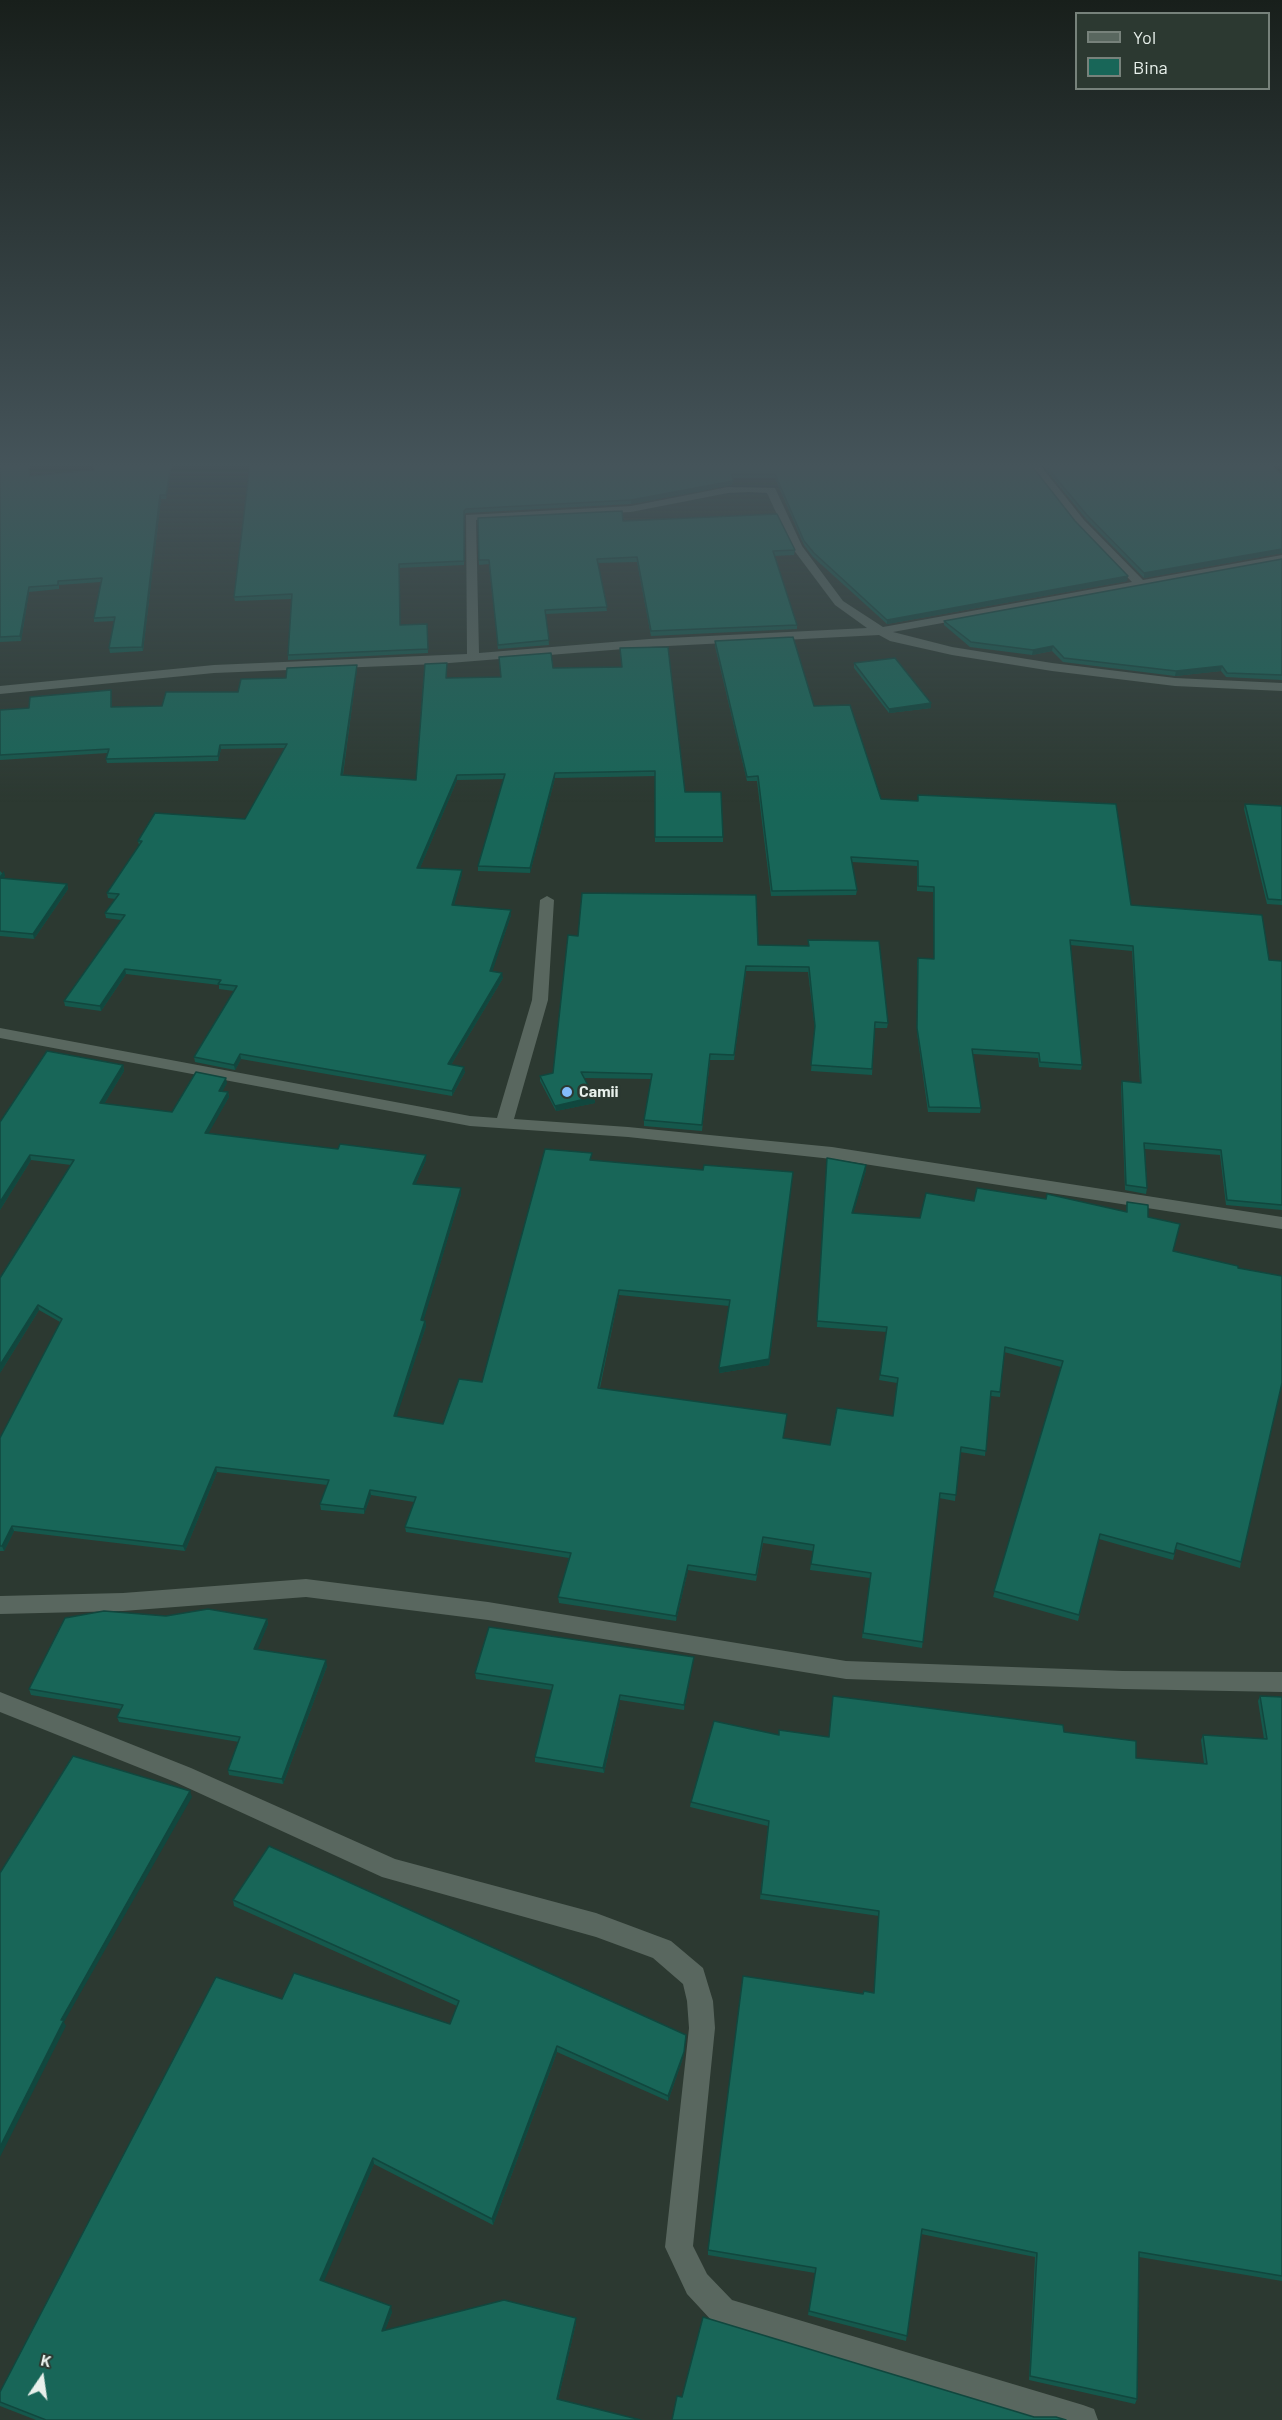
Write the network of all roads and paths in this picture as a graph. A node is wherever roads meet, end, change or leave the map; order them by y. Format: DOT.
graph roads {
  1 [pos="471,578"];
  2 [pos="820,578"];
  3 [pos="1135,578"];
  4 [pos="1174,578"];
  5 [pos="1141,584"];
  6 [pos="881,631"];
  7 [pos="473,657"];
  8 [pos="1282,687"];
  9 [pos="0,690"];
  10 [pos="547,900"];
  11 [pos="0,1034"];
  12 [pos="504,1122"];
  13 [pos="1282,1223"];
  14 [pos="0,1605"];
  15 [pos="1282,1682"];
  16 [pos="0,1702"];
  17 [pos="1083,2420"];
  1 -- 7 [label="street"];
  2 -- 6 [label="street"];
  3 -- 5 [label="street"];
  4 -- 5 [label="street"];
  5 -- 6 [label="street"];
  6 -- 7 [label="street"];
  6 -- 8 [label="street"];
  7 -- 9 [label="street"];
  10 -- 12 [label="street"];
  11 -- 12 [label="street"];
  12 -- 13 [label="street"];
  14 -- 15 [label="street"];
  16 -- 17 [label="street"];
}
